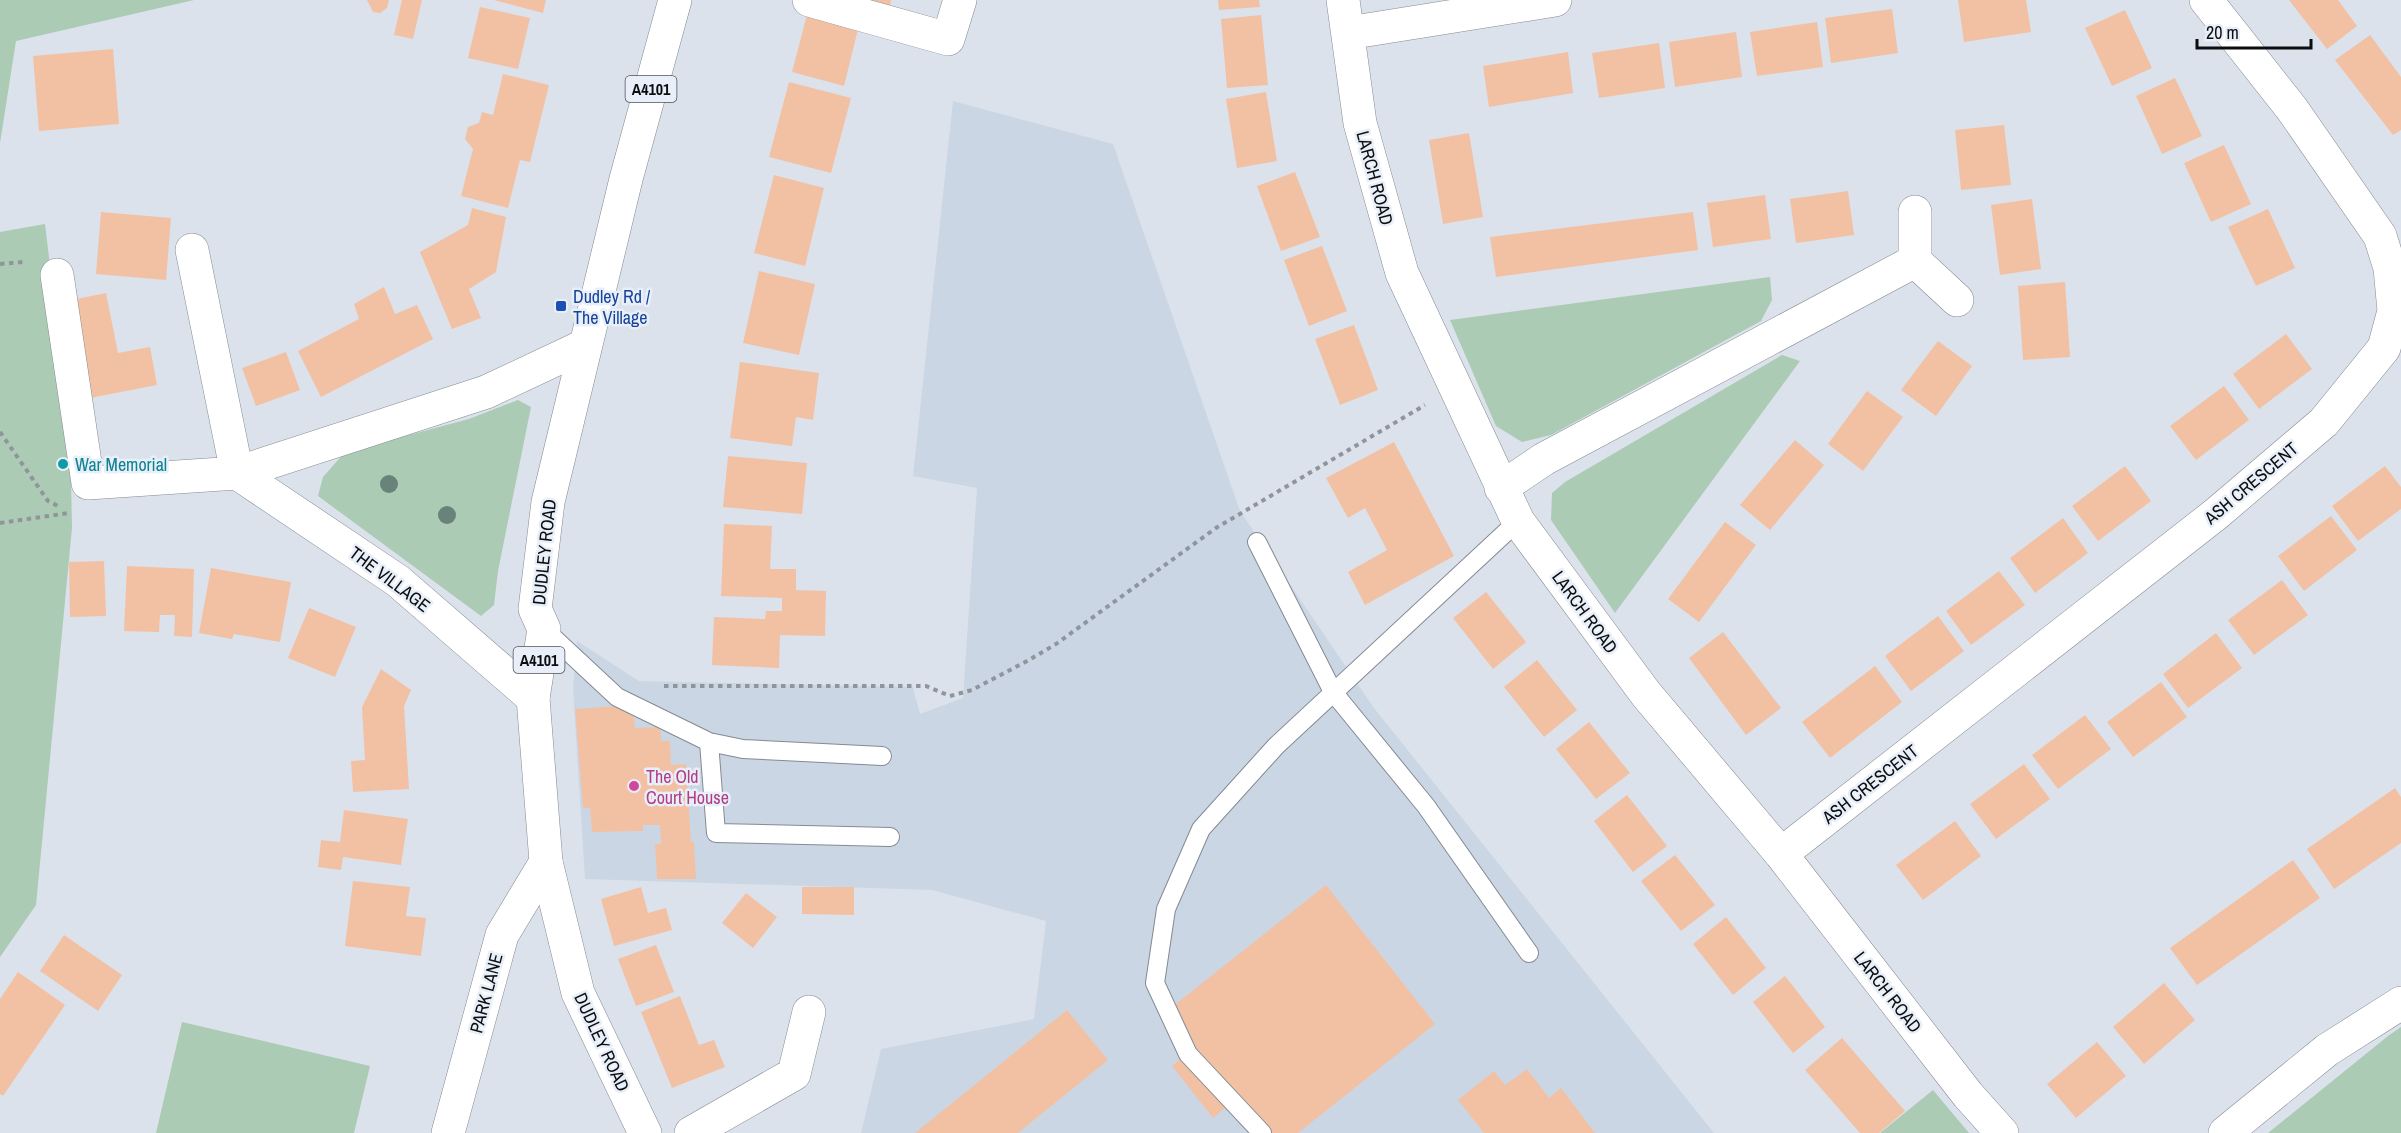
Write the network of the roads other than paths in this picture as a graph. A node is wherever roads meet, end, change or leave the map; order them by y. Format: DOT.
graph roads {
  1 [pos="675,0"];
  2 [pos="809,0"];
  3 [pos="960,0"];
  4 [pos="1343,0"];
  5 [pos="1555,0"];
  6 [pos="2206,0"];
  7 [pos="1348,33"];
  8 [pos="1915,212"];
  9 [pos="192,250"];
  10 [pos="1916,261"];
  11 [pos="57,275"];
  12 [pos="1957,300"];
  13 [pos="2395,329"];
  14 [pos="584,346"];
  15 [pos="237,473"];
  16 [pos="1501,488"];
  17 [pos="1518,521"];
  18 [pos="1257,542"];
  19 [pos="544,629"];
  20 [pos="1334,692"];
  21 [pos="533,698"];
  22 [pos="709,742"];
  23 [pos="882,756"];
  24 [pos="890,837"];
  25 [pos="1781,854"];
  26 [pos="546,862"];
  27 [pos="1529,953"];
  28 [pos="2401,1003"];
  29 [pos="809,1012"];
  30 [pos="448,1133"];
  31 [pos="645,1133"];
  32 [pos="691,1133"];
  33 [pos="1262,1133"];
  34 [pos="2002,1133"];
  35 [pos="2225,1133"];
  1 -- 14 [label="street, DUDLEY ROAD / A4101"];
  2 -- 3 [label="street"];
  4 -- 7 [label="street, LARCH ROAD"];
  5 -- 7 [label="street"];
  6 -- 13 [label="street, ASH CRESCENT"];
  7 -- 16 [label="street, LARCH ROAD"];
  8 -- 10 [label="street"];
  9 -- 15 [label="street"];
  10 -- 12 [label="street"];
  10 -- 16 [label="street"];
  11 -- 15 [label="street"];
  13 -- 25 [label="street, ASH CRESCENT"];
  14 -- 15 [label="street"];
  14 -- 19 [label="street, DUDLEY ROAD / A4101"];
  15 -- 21 [label="street, THE VILLAGE"];
  16 -- 17 [label="street, LARCH ROAD"];
  17 -- 20 [label="lane"];
  17 -- 25 [label="street, LARCH ROAD"];
  18 -- 20 [label="lane"];
  19 -- 21 [label="street, DUDLEY ROAD / A4101"];
  19 -- 22 [label="lane"];
  20 -- 27 [label="lane"];
  20 -- 33 [label="lane"];
  21 -- 26 [label="street, DUDLEY ROAD / A4101"];
  22 -- 23 [label="lane"];
  22 -- 24 [label="lane"];
  25 -- 34 [label="street, LARCH ROAD"];
  26 -- 30 [label="street, PARK LANE"];
  26 -- 31 [label="street, DUDLEY ROAD / A4101"];
  28 -- 35 [label="street"];
  29 -- 32 [label="street"];
}
